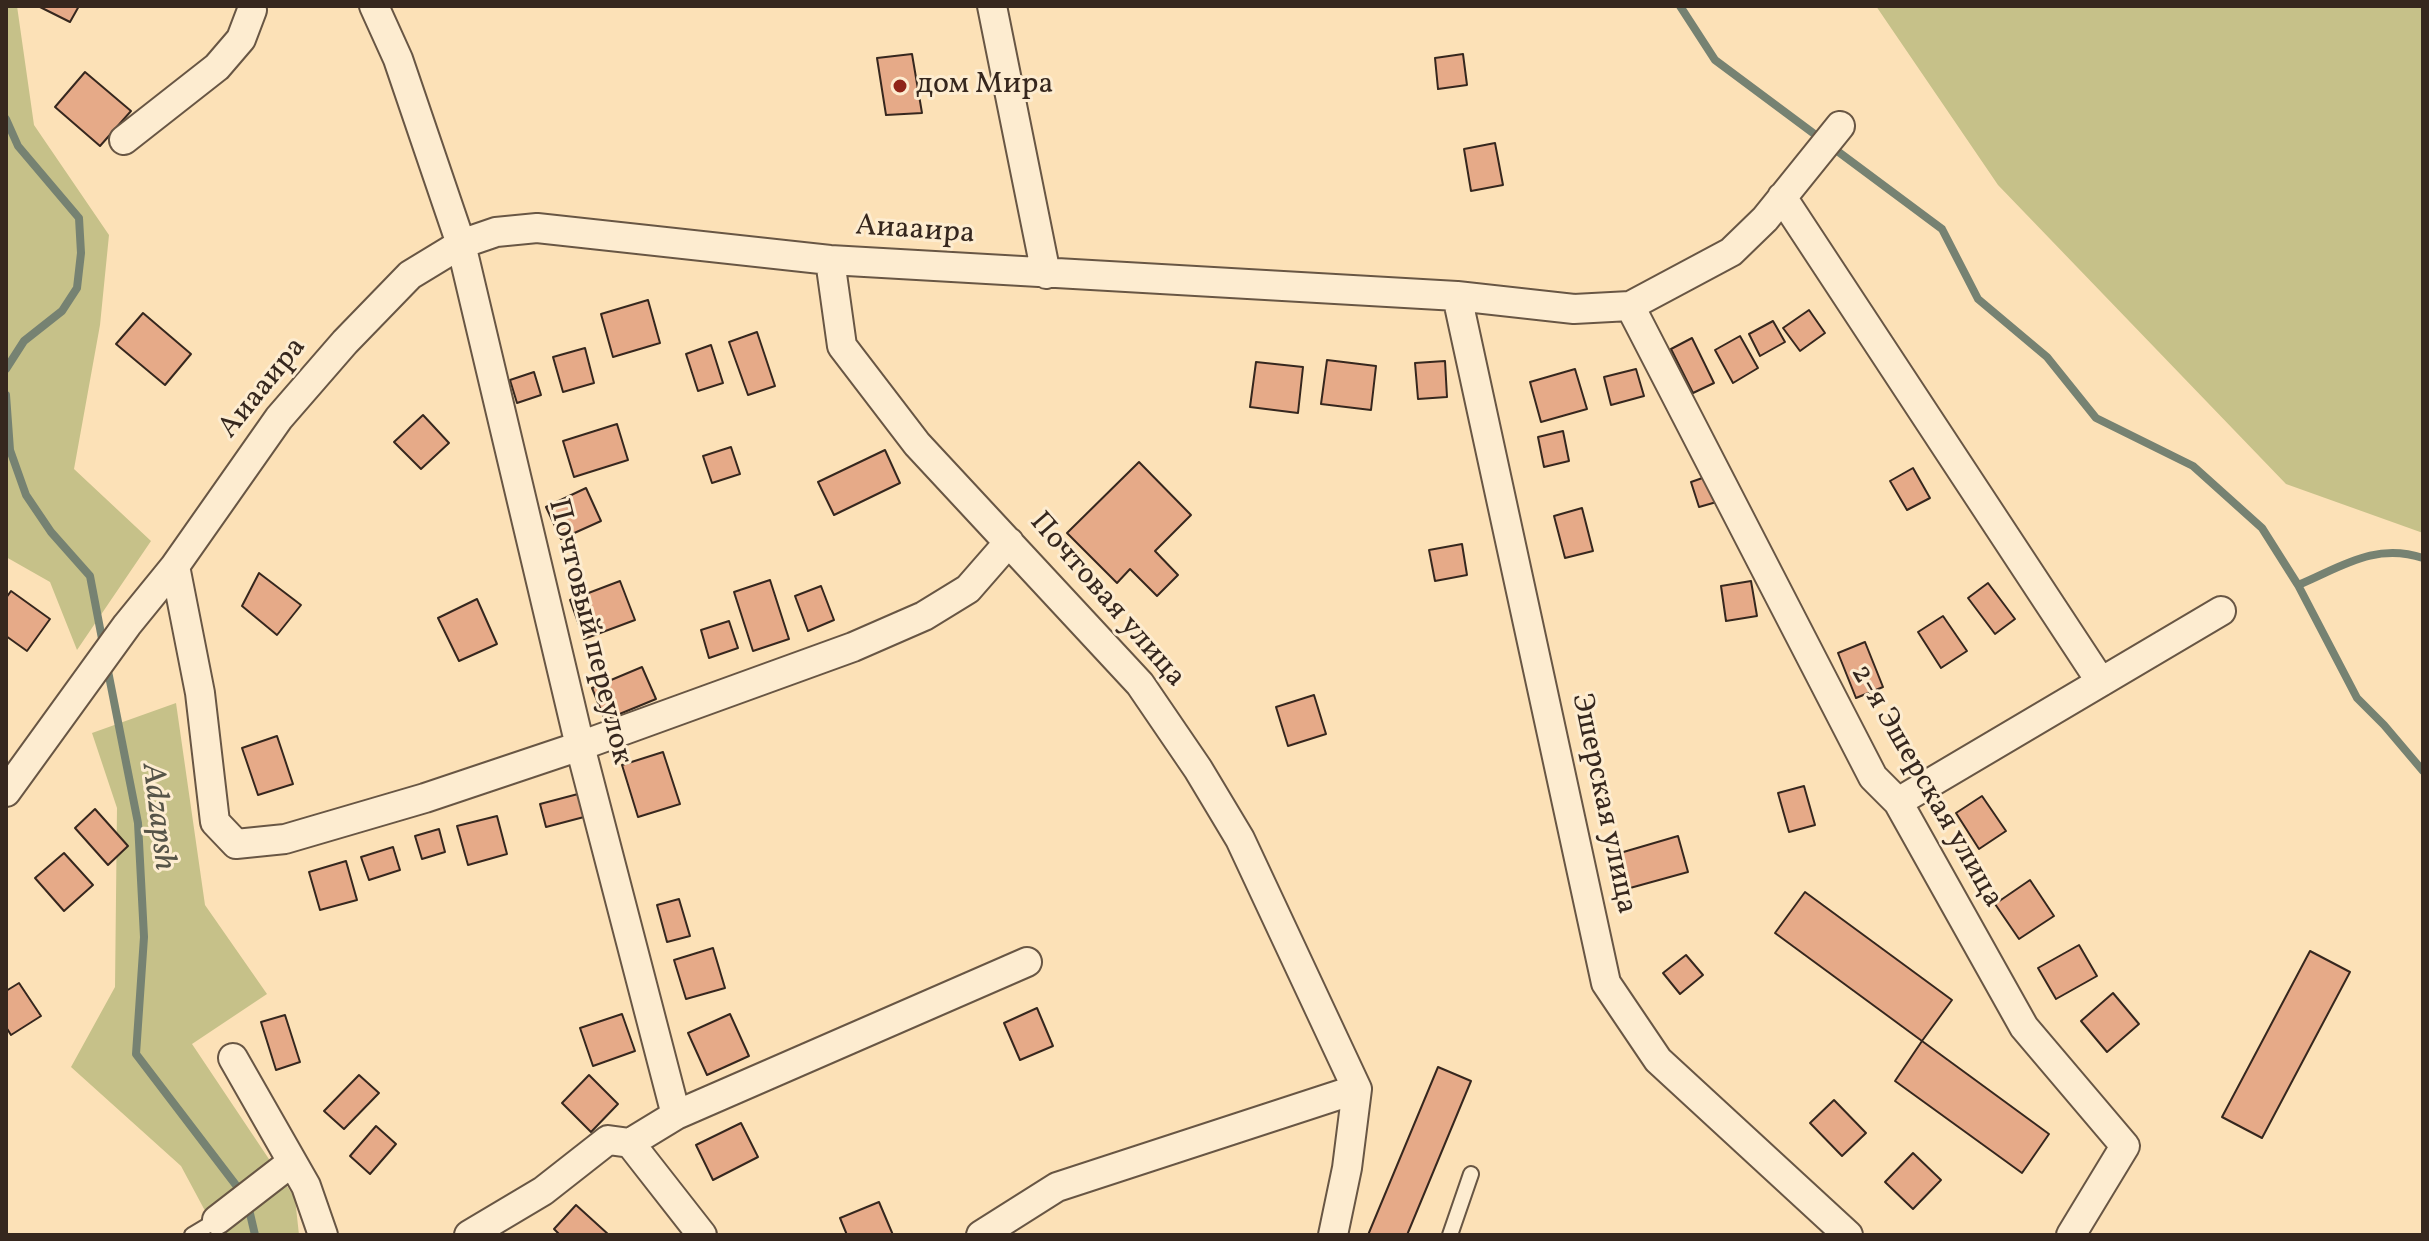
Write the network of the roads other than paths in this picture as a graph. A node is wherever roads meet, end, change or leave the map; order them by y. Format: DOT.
graph roads {
  1 [pos="374,6"];
  2 [pos="992,6"];
  3 [pos="251,7"];
  4 [pos="1840,126"];
  5 [pos="124,140"];
  6 [pos="1782,197"];
  7 [pos="461,244"];
  8 [pos="830,260"];
  9 [pos="1046,274"];
  10 [pos="1457,296"];
  11 [pos="1630,306"];
  12 [pos="1009,542"];
  13 [pos="175,566"];
  14 [pos="2221,611"];
  15 [pos="2101,682"];
  16 [pos="580,746"];
  17 [pos="6,792"];
  18 [pos="1898,802"];
  19 [pos="1027,962"];
  20 [pos="233,1058"];
  21 [pos="1357,1089"];
  22 [pos="676,1115"];
  23 [pos="630,1143"];
  24 [pos="292,1162"];
  25 [pos="1471,1174"];
  26 [pos="217,1220"];
  27 [pos="192,1235"];
  28 [pos="323,1235"];
  29 [pos="469,1235"];
  30 [pos="702,1235"];
  31 [pos="981,1235"];
  32 [pos="1333,1235"];
  33 [pos="1450,1235"];
  34 [pos="1848,1235"];
  35 [pos="2071,1235"];
  1 -- 7 [label="street, Почтовый переулок"];
  2 -- 9 [label="street"];
  3 -- 5 [label="street"];
  4 -- 6 [label="street, Аиааира"];
  6 -- 11 [label="street, Аиааира"];
  6 -- 15 [label="street"];
  7 -- 8 [label="street, Аиааира"];
  7 -- 13 [label="street, Аиааира"];
  7 -- 16 [label="street, Почтовый переулок"];
  8 -- 9 [label="street, Аиааира"];
  8 -- 12 [label="street, Почтовая улица"];
  9 -- 10 [label="street, Аиааира"];
  10 -- 11 [label="street, Аиааира"];
  10 -- 34 [label="street, Эшерская улица"];
  11 -- 18 [label="street, 2-я Эшерская улица"];
  12 -- 16 [label="street"];
  12 -- 21 [label="street, Почтовая улица"];
  13 -- 16 [label="street"];
  13 -- 17 [label="street, Аиааира"];
  14 -- 15 [label="street"];
  15 -- 18 [label="street"];
  16 -- 22 [label="street, Почтовый переулок"];
  18 -- 35 [label="street, 2-я Эшерская улица"];
  19 -- 22 [label="street"];
  20 -- 24 [label="street"];
  21 -- 31 [label="street"];
  21 -- 32 [label="street"];
  22 -- 23 [label="street"];
  23 -- 29 [label="street"];
  23 -- 30 [label="street"];
  24 -- 26 [label="street"];
  24 -- 28 [label="street"];
  25 -- 33 [label="lane"];
  26 -- 27 [label="lane"];
}
